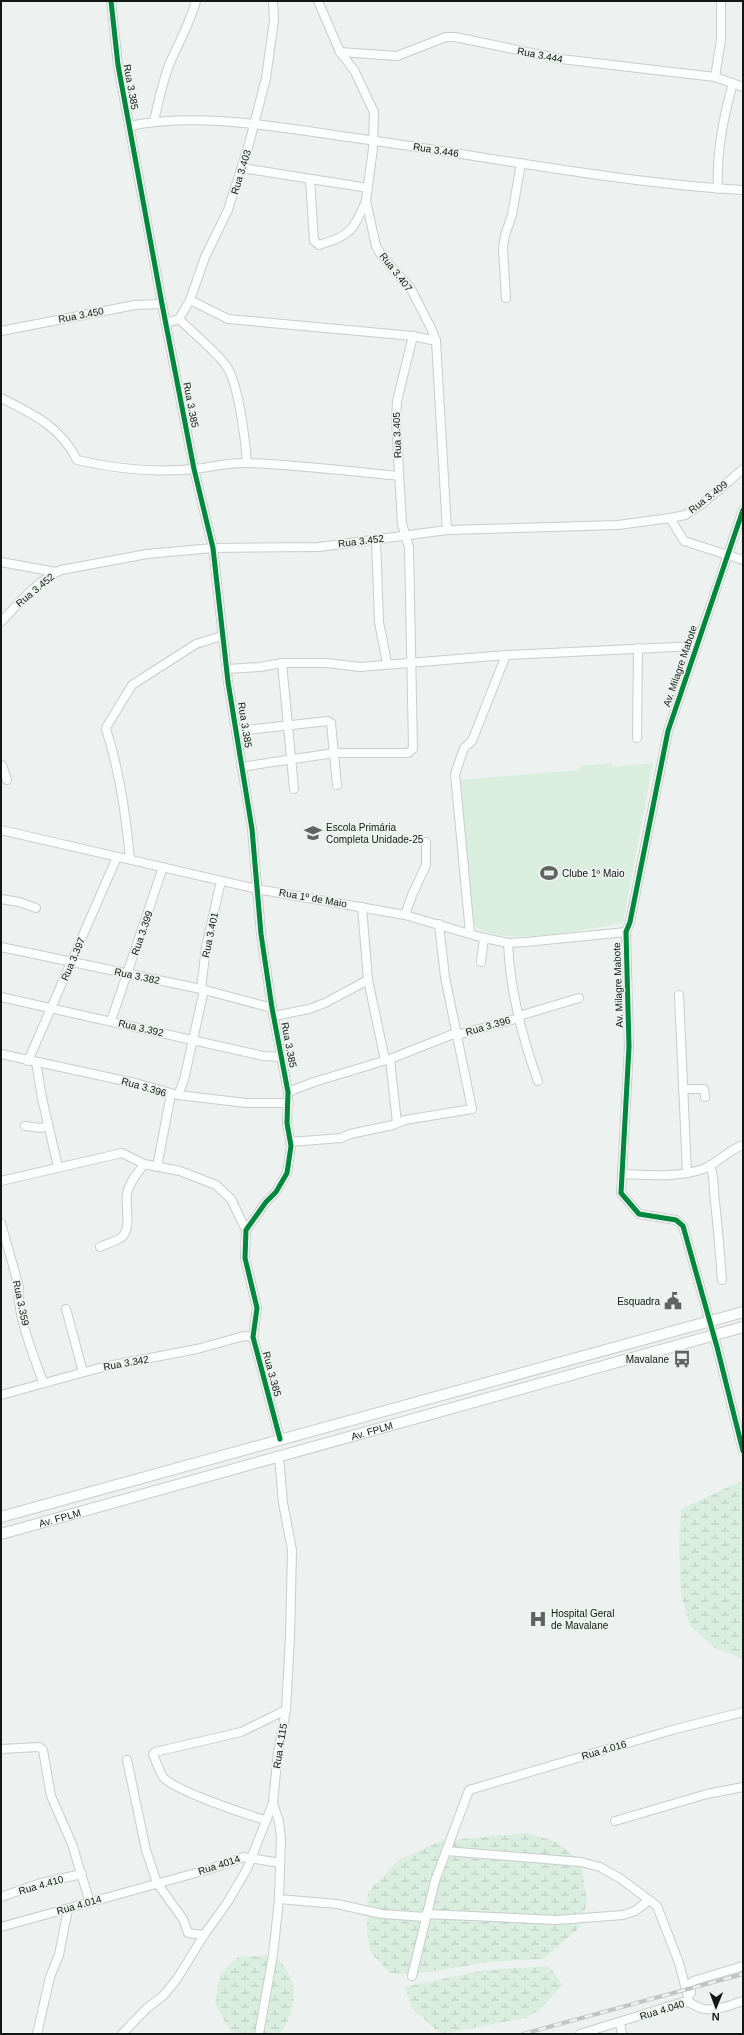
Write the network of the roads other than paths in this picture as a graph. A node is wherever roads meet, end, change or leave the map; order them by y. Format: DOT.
graph roads {
  1 [pos="111,1"];
  2 [pos="196,1"];
  3 [pos="273,1"];
  4 [pos="318,1"];
  5 [pos="721,1"];
  6 [pos="340,52"];
  7 [pos="714,77"];
  8 [pos="733,83"];
  9 [pos="743,87"];
  10 [pos="154,121"];
  11 [pos="255,124"];
  12 [pos="129,126"];
  13 [pos="373,140"];
  14 [pos="521,163"];
  15 [pos="242,168"];
  16 [pos="310,179"];
  17 [pos="368,188"];
  18 [pos="718,189"];
  19 [pos="743,190"];
  20 [pos="366,201"];
  21 [pos="506,298"];
  22 [pos="190,300"];
  23 [pos="162,304"];
  24 [pos="179,319"];
  25 [pos="166,323"];
  26 [pos="1,331"];
  27 [pos="412,336"];
  28 [pos="436,341"];
  29 [pos="1,398"];
  30 [pos="247,462"];
  31 [pos="194,469"];
  32 [pos="743,469"];
  33 [pos="399,476"];
  34 [pos="743,510"];
  35 [pos="670,518"];
  36 [pos="447,530"];
  37 [pos="406,536"];
  38 [pos="376,540"];
  39 [pos="213,548"];
  40 [pos="727,554"];
  41 [pos="743,560"];
  42 [pos="1,562"];
  43 [pos="56,572"];
  44 [pos="1,622"];
  45 [pos="222,636"];
  46 [pos="696,646"];
  47 [pos="638,648"];
  48 [pos="506,655"];
  49 [pos="412,662"];
  50 [pos="282,663"];
  51 [pos="386,663"];
  52 [pos="227,669"];
  53 [pos="287,725"];
  54 [pos="238,731"];
  55 [pos="637,738"];
  56 [pos="334,753"];
  57 [pos="290,761"];
  58 [pos="2,765"];
  59 [pos="241,767"];
  60 [pos="6,780"];
  61 [pos="337,785"];
  62 [pos="294,789"];
  63 [pos="1,830"];
  64 [pos="426,842"];
  65 [pos="117,857"];
  66 [pos="130,860"];
  67 [pos="163,867"];
  68 [pos="221,881"];
  69 [pos="257,889"];
  70 [pos="1,899"];
  71 [pos="362,907"];
  72 [pos="36,908"];
  73 [pos="405,915"];
  74 [pos="439,924"];
  75 [pos="626,932"];
  76 [pos="470,933"];
  77 [pos="484,938"];
  78 [pos="508,943"];
  79 [pos="1,946"];
  80 [pos="72,960"];
  81 [pos="481,962"];
  82 [pos="128,974"];
  83 [pos="368,980"];
  84 [pos="202,989"];
  85 [pos="679,995"];
  86 [pos="1,997"];
  87 [pos="579,998"];
  88 [pos="51,1008"];
  89 [pos="273,1012"];
  90 [pos="519,1017"];
  91 [pos="111,1021"];
  92 [pos="456,1034"];
  93 [pos="193,1040"];
  94 [pos="1,1054"];
  95 [pos="282,1056"];
  96 [pos="387,1059"];
  97 [pos="32,1061"];
  98 [pos="538,1081"];
  99 [pos="683,1089"];
  100 [pos="288,1092"];
  101 [pos="174,1095"];
  102 [pos="705,1097"];
  103 [pos="289,1102"];
  104 [pos="397,1123"];
  105 [pos="25,1126"];
  106 [pos="48,1126"];
  107 [pos="290,1142"];
  108 [pos="743,1145"];
  109 [pos="144,1164"];
  110 [pos="710,1165"];
  111 [pos="58,1167"];
  112 [pos="157,1167"];
  113 [pos="687,1173"];
  114 [pos="622,1174"];
  115 [pos="1,1182"];
  116 [pos="1,1223"];
  117 [pos="246,1230"];
  118 [pos="100,1247"];
  119 [pos="722,1280"];
  120 [pos="66,1309"];
  121 [pos="743,1312"];
  122 [pos="710,1322"];
  123 [pos="743,1327"];
  124 [pos="714,1335"];
  125 [pos="252,1337"];
  126 [pos="83,1372"];
  127 [pos="44,1382"];
  128 [pos="1,1395"];
  129 [pos="280,1439"];
  130 [pos="743,1451"];
  131 [pos="225,1455"];
  132 [pos="279,1457"];
  133 [pos="230,1470"];
  134 [pos="1,1517"];
  135 [pos="1,1534"];
  136 [pos="286,1710"];
  137 [pos="743,1712"];
  138 [pos="1,1749"];
  139 [pos="127,1760"];
  140 [pos="743,1787"];
  141 [pos="273,1803"];
  142 [pos="265,1820"];
  143 [pos="615,1822"];
  144 [pos="446,1851"];
  145 [pos="252,1857"];
  146 [pos="280,1863"];
  147 [pos="82,1874"];
  148 [pos="157,1883"];
  149 [pos="1,1897"];
  150 [pos="279,1899"];
  151 [pos="649,1900"];
  152 [pos="90,1903"];
  153 [pos="68,1909"];
  154 [pos="426,1916"];
  155 [pos="1,1927"];
  156 [pos="204,1935"];
  157 [pos="743,1966"];
  158 [pos="412,1976"];
  159 [pos="689,2001"];
  160 [pos="743,2001"];
  161 [pos="620,2023"];
  162 [pos="37,2034"];
  163 [pos="122,2034"];
  164 [pos="259,2034"];
  165 [pos="580,2034"];
  166 [pos="622,2034"];
  1 -- 12 [label="street, Rua 3.385"];
  2 -- 10 [label="street"];
  3 -- 11 [label="street, Rua 3.403"];
  4 -- 6 [label="street, Rua 3.407"];
  5 -- 7 [label="street"];
  6 -- 7 [label="street, Rua 3.444"];
  6 -- 13 [label="street, Rua 3.407"];
  7 -- 8 [label="street, Rua 3.444"];
  8 -- 9 [label="street, Rua 3.444"];
  8 -- 18 [label="street"];
  10 -- 11 [label="street, Rua 3.446"];
  10 -- 12 [label="street, Rua 3.446"];
  11 -- 13 [label="street, Rua 3.446"];
  11 -- 15 [label="street, Rua 3.403"];
  12 -- 23 [label="street, Rua 3.385"];
  13 -- 14 [label="street, Rua 3.446"];
  13 -- 17 [label="street, Rua 3.407"];
  14 -- 18 [label="street, Rua 3.446"];
  14 -- 21 [label="street"];
  15 -- 16 [label="street"];
  15 -- 22 [label="street, Rua 3.403"];
  16 -- 17 [label="street"];
  16 -- 20 [label="street"];
  17 -- 20 [label="street, Rua 3.407"];
  18 -- 19 [label="street, Rua 3.446"];
  20 -- 28 [label="street, Rua 3.407"];
  22 -- 24 [label="street, Rua 3.403"];
  22 -- 27 [label="street"];
  23 -- 25 [label="street, Rua 3.385"];
  23 -- 26 [label="street, Rua 3.450"];
  24 -- 25 [label="street"];
  24 -- 30 [label="street"];
  25 -- 31 [label="street, Rua 3.385"];
  27 -- 28 [label="street"];
  27 -- 33 [label="street, Rua 3.405"];
  28 -- 36 [label="street, Rua 3.407"];
  29 -- 31 [label="street"];
  30 -- 31 [label="street"];
  30 -- 33 [label="street"];
  31 -- 39 [label="street, Rua 3.385"];
  32 -- 35 [label="street, Rua 3.409"];
  33 -- 37 [label="street, Rua 3.405"];
  34 -- 40 [label="street, Av. Milagre Mabote"];
  35 -- 36 [label="street, Rua 3.452"];
  35 -- 40 [label="street"];
  36 -- 37 [label="street, Rua 3.452"];
  37 -- 38 [label="street, Rua 3.452"];
  37 -- 49 [label="street, Rua 3.405"];
  38 -- 39 [label="street, Rua 3.452"];
  38 -- 51 [label="street"];
  39 -- 43 [label="street, Rua 3.452"];
  39 -- 45 [label="street, Rua 3.385"];
  40 -- 41 [label="street"];
  40 -- 46 [label="street, Av. Milagre Mabote"];
  42 -- 43 [label="street"];
  43 -- 44 [label="street, Rua 3.452"];
  45 -- 52 [label="street, Rua 3.385"];
  45 -- 66 [label="street"];
  46 -- 47 [label="street"];
  46 -- 75 [label="street, Av. Milagre Mabote"];
  47 -- 48 [label="street"];
  47 -- 55 [label="street"];
  48 -- 49 [label="street"];
  48 -- 76 [label="street"];
  49 -- 51 [label="street"];
  49 -- 56 [label="street, Rua 3.405"];
  50 -- 51 [label="street"];
  50 -- 52 [label="street"];
  50 -- 53 [label="street"];
  52 -- 54 [label="street, Rua 3.385"];
  53 -- 54 [label="street"];
  53 -- 56 [label="street"];
  53 -- 57 [label="street"];
  54 -- 59 [label="street, Rua 3.385"];
  56 -- 57 [label="street"];
  56 -- 61 [label="street"];
  57 -- 59 [label="street"];
  57 -- 62 [label="street"];
  58 -- 60 [label="street"];
  59 -- 69 [label="street, Rua 3.385"];
  63 -- 65 [label="street, Rua 1º de Maio"];
  64 -- 73 [label="street"];
  65 -- 66 [label="street, Rua 1º de Maio"];
  65 -- 80 [label="street, Rua 3.397"];
  66 -- 67 [label="street, Rua 1º de Maio"];
  67 -- 68 [label="street, Rua 1º de Maio"];
  67 -- 82 [label="street, Rua 3.399"];
  68 -- 69 [label="street, Rua 1º de Maio"];
  68 -- 84 [label="street, Rua 3.401"];
  69 -- 71 [label="street, Rua 1º de Maio"];
  69 -- 89 [label="street, Rua 3.385"];
  70 -- 72 [label="street"];
  71 -- 73 [label="street, Rua 1º de Maio"];
  71 -- 83 [label="street"];
  73 -- 74 [label="street, Rua 1º de Maio"];
  74 -- 76 [label="street, Rua 1º de Maio"];
  74 -- 92 [label="street"];
  75 -- 78 [label="street, Rua 1º de Maio"];
  75 -- 114 [label="street, Av. Milagre Mabote"];
  76 -- 77 [label="street, Rua 1º de Maio"];
  77 -- 78 [label="street, Rua 1º de Maio"];
  77 -- 81 [label="street"];
  78 -- 90 [label="street"];
  79 -- 80 [label="street, Rua 3.382"];
  80 -- 82 [label="street, Rua 3.382"];
  80 -- 88 [label="street, Rua 3.397"];
  82 -- 84 [label="street, Rua 3.382"];
  82 -- 91 [label="street, Rua 3.399"];
  83 -- 89 [label="street"];
  83 -- 96 [label="street"];
  84 -- 89 [label="street, Rua 3.382"];
  84 -- 93 [label="street, Rua 3.401"];
  85 -- 99 [label="street"];
  86 -- 88 [label="street, Rua 3.392"];
  87 -- 90 [label="street, Rua 3.396"];
  88 -- 91 [label="street, Rua 3.392"];
  88 -- 97 [label="street, Rua 3.397"];
  89 -- 95 [label="street, Rua 3.385"];
  90 -- 92 [label="street, Rua 3.396"];
  90 -- 98 [label="street"];
  91 -- 93 [label="street, Rua 3.392"];
  92 -- 96 [label="street, Rua 3.396"];
  92 -- 104 [label="street"];
  93 -- 95 [label="street, Rua 3.392"];
  93 -- 101 [label="street, Rua 3.401"];
  94 -- 97 [label="street, Rua 3.396"];
  95 -- 100 [label="street, Rua 3.385"];
  96 -- 100 [label="street, Rua 3.396"];
  96 -- 104 [label="street"];
  97 -- 101 [label="street, Rua 3.396"];
  97 -- 106 [label="street"];
  99 -- 102 [label="street"];
  99 -- 113 [label="street"];
  100 -- 103 [label="street, Rua 3.385"];
  101 -- 103 [label="street, Rua 3.396"];
  101 -- 112 [label="street, Rua 3.401"];
  103 -- 107 [label="street, Rua 3.385"];
  104 -- 107 [label="street"];
  105 -- 106 [label="street"];
  106 -- 111 [label="street"];
  107 -- 117 [label="street, Rua 3.385"];
  108 -- 110 [label="street"];
  109 -- 111 [label="street"];
  109 -- 112 [label="street"];
  109 -- 118 [label="street"];
  110 -- 113 [label="street"];
  110 -- 119 [label="street"];
  111 -- 115 [label="street"];
  112 -- 117 [label="street"];
  113 -- 114 [label="street"];
  114 -- 122 [label="street, Av. Milagre Mabote"];
  116 -- 127 [label="street, Rua 3.359"];
  117 -- 125 [label="street, Rua 3.385"];
  120 -- 126 [label="street"];
  121 -- 122 [label="main road, Av. FPLM"];
  122 -- 124 [label="street, Av. Milagre Mabote"];
  122 -- 129 [label="main road, Av. FPLM"];
  123 -- 124 [label="main road, Av. FPLM"];
  124 -- 130 [label="street, Av. Milagre Mabote"];
  124 -- 132 [label="main road, Av. FPLM"];
  125 -- 126 [label="street, Rua 3.342"];
  125 -- 129 [label="street, Rua 3.385"];
  126 -- 127 [label="street, Rua 3.342"];
  127 -- 128 [label="street, Rua 3.342"];
  129 -- 131 [label="main road, Av. FPLM"];
  131 -- 133 [label="main road"];
  131 -- 134 [label="main road, Av. FPLM"];
  132 -- 133 [label="main road, Av. FPLM"];
  132 -- 136 [label="street, Rua 4.115"];
  133 -- 135 [label="main road, Av. FPLM"];
  136 -- 141 [label="street, Rua 4.115"];
  136 -- 142 [label="street"];
  137 -- 144 [label="street, Rua 4.016"];
  138 -- 147 [label="street"];
  139 -- 148 [label="street"];
  140 -- 143 [label="street"];
  141 -- 142 [label="street"];
  141 -- 146 [label="street, Rua 4.115"];
  142 -- 145 [label="street"];
  144 -- 151 [label="street"];
  144 -- 154 [label="street"];
  145 -- 146 [label="street, Rua 4014"];
  145 -- 148 [label="street, Rua 4014"];
  145 -- 156 [label="street"];
  146 -- 150 [label="street, Rua 4.115"];
  147 -- 149 [label="street, Rua 4.410"];
  147 -- 152 [label="street"];
  148 -- 152 [label="street, Rua 4.014"];
  148 -- 156 [label="street"];
  150 -- 154 [label="street"];
  150 -- 164 [label="street, Rua 4.115"];
  151 -- 154 [label="street"];
  151 -- 159 [label="street"];
  152 -- 153 [label="street, Rua 4.014"];
  153 -- 155 [label="street, Rua 4.014"];
  153 -- 162 [label="street"];
  154 -- 158 [label="street"];
  156 -- 163 [label="street"];
  157 -- 159 [label="street"];
  159 -- 160 [label="street, Rua 4.040"];
  159 -- 161 [label="street, Rua 4.040"];
  161 -- 165 [label="street, Rua 4.040"];
  161 -- 166 [label="street"];
}
